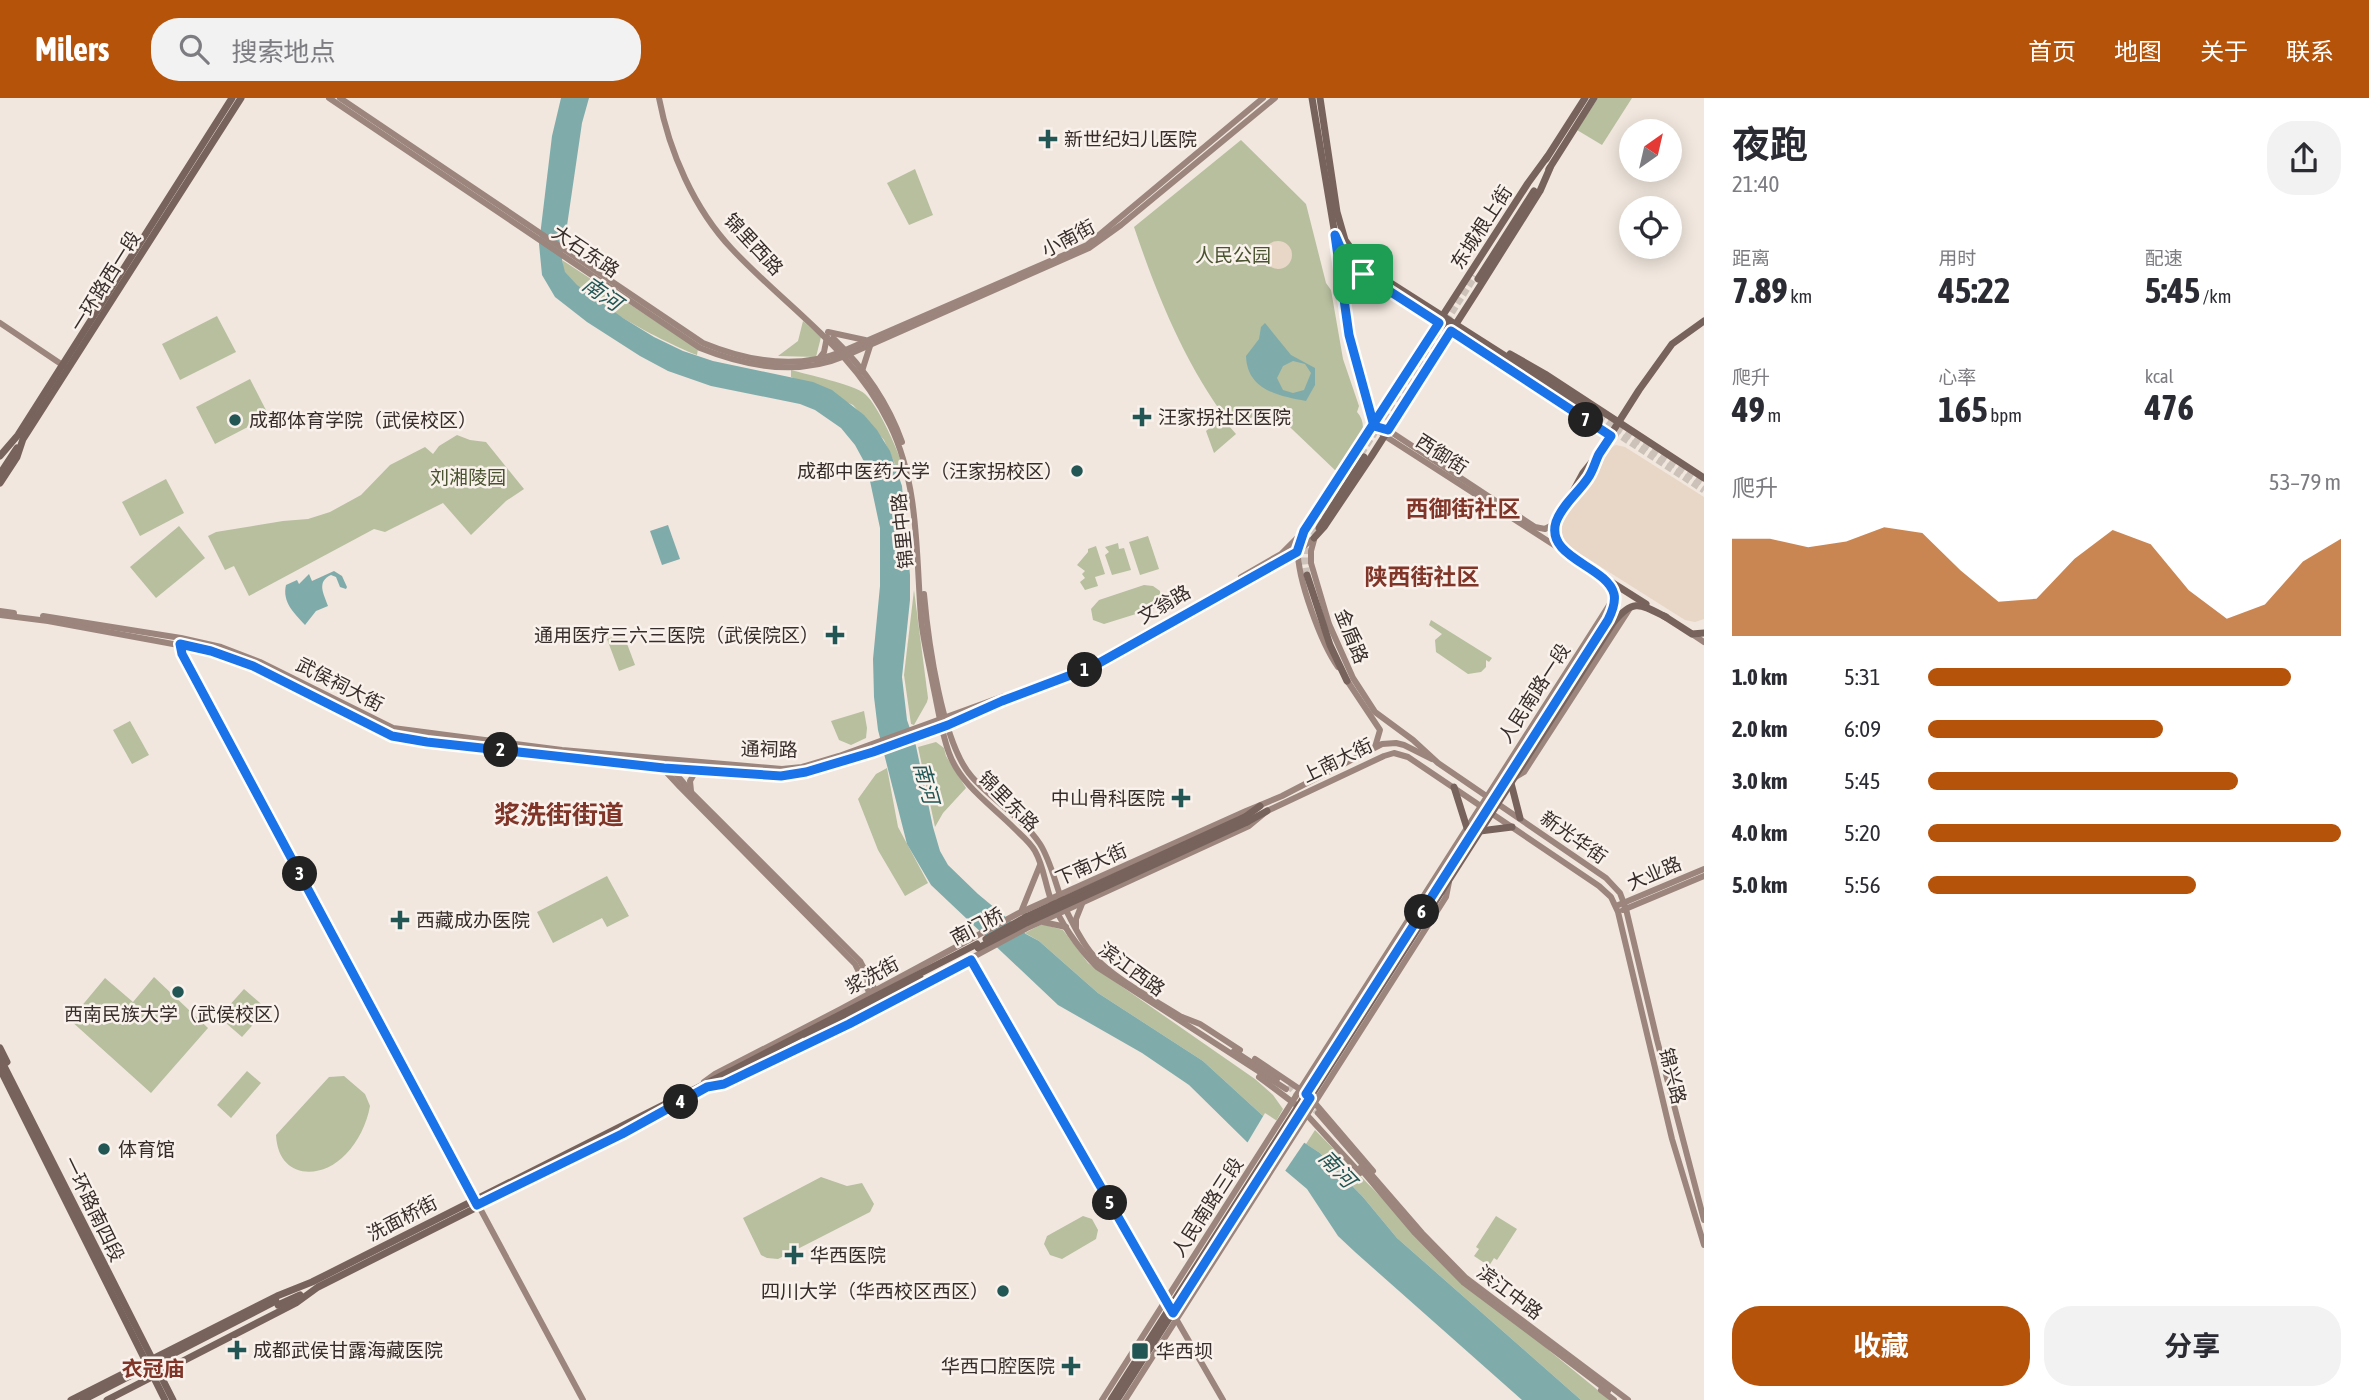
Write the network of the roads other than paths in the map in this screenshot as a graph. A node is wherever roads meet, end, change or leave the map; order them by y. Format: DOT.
graph roads {
  1 [pos="232,98"];
  2 [pos="241,98"];
  3 [pos="329,98"];
  4 [pos="340,98"];
  5 [pos="661,98"];
  6 [pos="1263,98"];
  7 [pos="1275,98"];
  8 [pos="1312,98"];
  9 [pos="1320,98"];
  10 [pos="1585,98"];
  11 [pos="1594,98"];
  12 [pos="1547,158"];
  13 [pos="1550,168"];
  14 [pos="1335,235"];
  15 [pos="567,253"];
  16 [pos="1444,315"];
  17 [pos="1704,321"];
  18 [pos="0,323"];
  19 [pos="1439,323"];
  20 [pos="1456,323"];
  21 [pos="1451,331"];
  22 [pos="828,335"];
  23 [pos="869,343"];
  24 [pos="1481,344"];
  25 [pos="845,353"];
  26 [pos="818,360"];
  27 [pos="831,362"];
  28 [pos="65,367"];
  29 [pos="859,370"];
  30 [pos="1590,413"];
  31 [pos="1619,422"];
  32 [pos="1374,426"];
  33 [pos="1386,433"];
  34 [pos="1611,436"];
  35 [pos="21,437"];
  36 [pos="3,455"];
  37 [pos="1364,457"];
  38 [pos="0,464"];
  39 [pos="0,474"];
  40 [pos="1704,478"];
  41 [pos="0,483"];
  42 [pos="1556,523"];
  43 [pos="1304,531"];
  44 [pos="1314,538"];
  45 [pos="1297,552"];
  46 [pos="1565,552"];
  47 [pos="1589,568"];
  48 [pos="1307,575"];
  49 [pos="0,613"];
  50 [pos="1666,617"];
  51 [pos="1704,633"];
  52 [pos="1692,634"];
  53 [pos="1704,642"];
  54 [pos="180,644"];
  55 [pos="1347,681"];
  56 [pos="944,723"];
  57 [pos="913,733"];
  58 [pos="880,746"];
  59 [pos="1375,747"];
  60 [pos="1408,757"];
  61 [pos="665,759"];
  62 [pos="1438,763"];
  63 [pos="668,768"];
  64 [pos="697,769"];
  65 [pos="1512,781"];
  66 [pos="1454,787"];
  67 [pos="692,793"];
  68 [pos="1492,800"];
  69 [pos="1264,809"];
  70 [pos="1487,809"];
  71 [pos="1520,818"];
  72 [pos="1512,827"];
  73 [pos="1467,828"];
  74 [pos="1480,831"];
  75 [pos="1040,863"];
  76 [pos="1704,869"];
  77 [pos="1704,876"];
  78 [pos="1053,877"];
  79 [pos="1072,890"];
  80 [pos="1059,895"];
  81 [pos="1051,899"];
  82 [pos="1083,903"];
  83 [pos="1625,906"];
  84 [pos="1617,909"];
  85 [pos="1021,912"];
  86 [pos="1062,912"];
  87 [pos="1013,917"];
  88 [pos="1041,922"];
  89 [pos="1067,927"];
  90 [pos="1027,928"];
  91 [pos="1076,929"];
  92 [pos="981,935"];
  93 [pos="994,946"];
  94 [pos="971,960"];
  95 [pos="873,992"];
  96 [pos="880,1007"];
  97 [pos="1180,1019"];
  98 [pos="0,1048"];
  99 [pos="0,1058"];
  100 [pos="0,1069"];
  101 [pos="730,1073"];
  102 [pos="0,1077"];
  103 [pos="705,1085"];
  104 [pos="1287,1088"];
  105 [pos="16,1094"];
  106 [pos="1308,1096"];
  107 [pos="1300,1108"];
  108 [pos="1317,1114"];
  109 [pos="1293,1119"];
  110 [pos="621,1130"];
  111 [pos="1265,1163"];
  112 [pos="1386,1195"];
  113 [pos="476,1202"];
  114 [pos="1704,1220"];
  115 [pos="1704,1245"];
  116 [pos="315,1284"];
  117 [pos="277,1303"];
  118 [pos="1171,1310"];
  119 [pos="148,1360"];
  120 [pos="1580,1368"];
  121 [pos="156,1375"];
  122 [pos="71,1400"];
  123 [pos="83,1400"];
  124 [pos="93,1400"];
  125 [pos="107,1400"];
  126 [pos="164,1400"];
  127 [pos="173,1400"];
  128 [pos="583,1400"];
  129 [pos="1102,1400"];
  130 [pos="1111,1400"];
  131 [pos="1117,1400"];
  132 [pos="1125,1400"];
  133 [pos="1223,1400"];
  134 [pos="1614,1400"];
  135 [pos="1621,1400"];
  136 [pos="1628,1400"];
  137 [pos="1634,1400"];
  1 -- 28 [label="main road, 一环路西一段"];
  2 -- 28 [label="main road, 一环路西一段"];
  3 -- 15 [label="main road, 大石东路"];
  4 -- 15 [label="main road, 大石东路"];
  5 -- 22 [label="main road, 锦里西路"];
  6 -- 23 [label="main road, 小南街"];
  7 -- 23 [label="main road, 小南街"];
  8 -- 14 [label="main road"];
  9 -- 16 [label="main road"];
  10 -- 12 [label="main road, 东城根上街"];
  11 -- 13 [label="main road, 东城根上街"];
  12 -- 13 [label="main road, 东城根上街"];
  12 -- 16 [label="main road, 东城根上街"];
  13 -- 20 [label="main road, 东城根上街"];
  14 -- 19 [label="main road"];
  14 -- 32 [label="main road"];
  15 -- 26 [label="main road, 大石东路"];
  15 -- 27 [label="main road, 大石东路"];
  16 -- 19 [label="main road, 东城根上街"];
  16 -- 20 [label="main road"];
  17 -- 31 [label="main road"];
  18 -- 28 [label="main road"];
  19 -- 21 [label="main road"];
  19 -- 32 [label="main road, 文翁路"];
  20 -- 21 [label="main road, 东城根上街"];
  20 -- 24 [label="main road"];
  21 -- 24 [label="main road"];
  21 -- 33 [label="main road, 文翁路"];
  22 -- 23 [label="main road"];
  22 -- 25 [label="main road, 锦里西路"];
  22 -- 26 [label="main road"];
  23 -- 25 [label="main road, 小南街"];
  23 -- 29 [label="main road"];
  24 -- 30 [label="main road"];
  25 -- 26 [label="main road, 大石东路"];
  25 -- 27 [label="main road, 大石东路"];
  25 -- 29 [label="main road, 锦里中路"];
  27 -- 29 [label="main road"];
  28 -- 35 [label="main road, 一环路西一段"];
  29 -- 56 [label="main road, 锦里中路"];
  30 -- 31 [label="main road"];
  30 -- 34 [label="main road"];
  31 -- 34 [label="main road"];
  31 -- 40 [label="main road"];
  32 -- 33 [label="main road, 西御街"];
  32 -- 43 [label="main road, 文翁路"];
  33 -- 42 [label="main road, 西御街"];
  33 -- 44 [label="main road, 文翁路"];
  33 -- 46 [label="main road, 西御街"];
  34 -- 42 [label="main road"];
  35 -- 36 [label="main road"];
  35 -- 41 [label="main road, 一环路西一段"];
  36 -- 38 [label="main road"];
  36 -- 39 [label="main road"];
  37 -- 44 [label="main road, 文翁路"];
  42 -- 46 [label="main road"];
  43 -- 45 [label="main road"];
  43 -- 56 [label="main road, 文翁路"];
  44 -- 45 [label="main road, 文翁路"];
  44 -- 62 [label="main road, 金盾路"];
  45 -- 55 [label="main road, 金盾路"];
  45 -- 56 [label="main road, 文翁路"];
  46 -- 47 [label="main road, 西御街"];
  47 -- 50 [label="main road, 西御街"];
  47 -- 68 [label="main road, 人民南路一段"];
  48 -- 55 [label="main road, 金盾路"];
  49 -- 54 [label="main road, 武侯祠大街"];
  49 -- 61 [label="main road, 武侯祠大街"];
  50 -- 52 [label="main road"];
  50 -- 65 [label="main road, 人民南路一段"];
  51 -- 52 [label="main road"];
  52 -- 53 [label="main road"];
  54 -- 63 [label="main road, 武侯祠大街"];
  54 -- 113 [label="main road"];
  55 -- 59 [label="main road, 金盾路"];
  56 -- 57 [label="main road, 文翁路"];
  56 -- 75 [label="main road, 锦里东路"];
  56 -- 78 [label="main road, 锦里东路"];
  57 -- 58 [label="main road, 通祠路"];
  58 -- 61 [label="main road, 通祠路"];
  58 -- 64 [label="main road, 通祠路"];
  59 -- 62 [label="main road"];
  59 -- 69 [label="main road, 上南大街"];
  60 -- 66 [label="main road, 新光华街"];
  60 -- 69 [label="main road, 上南大街"];
  61 -- 63 [label="main road"];
  62 -- 68 [label="main road, 新光华街"];
  63 -- 64 [label="main road, 通祠路"];
  63 -- 67 [label="main road"];
  63 -- 95 [label="main road"];
  64 -- 67 [label="main road"];
  65 -- 68 [label="main road, 人民南路一段"];
  65 -- 71 [label="main road"];
  66 -- 70 [label="main road, 新光华街"];
  66 -- 73 [label="main road"];
  67 -- 95 [label="main road"];
  68 -- 70 [label="main road, 人民南路一段"];
  68 -- 71 [label="main road, 新光华街"];
  69 -- 79 [label="main road, 下南大街"];
  69 -- 82 [label="main road, 下南大街"];
  69 -- 101 [label="main road, 南门桥, bridge"];
  70 -- 72 [label="main road, 新光华街"];
  70 -- 73 [label="main road, 人民南路三段"];
  70 -- 74 [label="main road"];
  70 -- 106 [label="main road"];
  71 -- 83 [label="main road, 新光华街"];
  72 -- 74 [label="main road"];
  72 -- 84 [label="main road, 新光华街"];
  73 -- 106 [label="main road, 人民南路三段"];
  74 -- 106 [label="main road"];
  75 -- 81 [label="main road, 锦里东路"];
  75 -- 85 [label="main road"];
  76 -- 83 [label="main road, 大业路"];
  77 -- 83 [label="main road, 大业路"];
  78 -- 79 [label="main road"];
  78 -- 80 [label="main road, 锦里东路"];
  79 -- 80 [label="main road, 下南大街"];
  80 -- 81 [label="main road, 下南大街"];
  80 -- 86 [label="main road, 滨江西路"];
  81 -- 85 [label="main road, 下南大街"];
  81 -- 86 [label="main road, 滨江西路"];
  82 -- 86 [label="main road, 下南大街"];
  82 -- 91 [label="main road"];
  83 -- 84 [label="main road, 大业路"];
  83 -- 114 [label="main road, 锦兴路"];
  84 -- 115 [label="main road, 锦兴路"];
  85 -- 87 [label="main road, 下南大街"];
  86 -- 88 [label="main road, 下南大街"];
  86 -- 89 [label="main road, 滨江西路"];
  86 -- 91 [label="main road, 滨江西路"];
  87 -- 92 [label="main road, 南门桥"];
  88 -- 89 [label="main road"];
  88 -- 90 [label="main road, 下南大街"];
  89 -- 97 [label="main road, 滨江西路"];
  90 -- 93 [label="main road, 南门桥"];
  91 -- 97 [label="main road, 滨江西路"];
  92 -- 95 [label="main road, 浆洗街"];
  93 -- 94 [label="main road, 浆洗街"];
  94 -- 96 [label="main road, 浆洗街"];
  94 -- 118 [label="main road"];
  95 -- 96 [label="main road"];
  95 -- 103 [label="main road, 浆洗街"];
  96 -- 103 [label="main road, 浆洗街"];
  97 -- 104 [label="main road, 滨江西路"];
  97 -- 106 [label="main road, 滨江西路"];
  97 -- 107 [label="main road, 滨江西路"];
  98 -- 105 [label="main road"];
  99 -- 105 [label="main road, 一环路南四段"];
  100 -- 105 [label="main road, 一环路南四段"];
  101 -- 103 [label="main road, 浆洗街"];
  102 -- 105 [label="main road"];
  103 -- 110 [label="main road, 浆洗街"];
  105 -- 119 [label="main road, 一环路南四段"];
  106 -- 107 [label="main road"];
  106 -- 107 [label="main road, 人民南路三段"];
  106 -- 112 [label="main road, 滨江中路"];
  107 -- 109 [label="main road"];
  107 -- 109 [label="main road, 人民南路三段"];
  107 -- 112 [label="main road, 滨江中路"];
  108 -- 112 [label="main road, 滨江中路"];
  109 -- 111 [label="main road, 人民南路三段"];
  109 -- 111 [label="main road, 人民南路三段"];
  110 -- 113 [label="main road, 洗面桥街"];
  111 -- 118 [label="main road, 人民南路三段"];
  111 -- 118 [label="main road, 人民南路三段"];
  112 -- 120 [label="main road, 滨江中路"];
  113 -- 116 [label="main road, 洗面桥街"];
  113 -- 128 [label="main road"];
  116 -- 117 [label="main road, 洗面桥街"];
  116 -- 119 [label="main road, 洗面桥街"];
  116 -- 121 [label="main road, 洗面桥街"];
  117 -- 123 [label="main road, bridge"];
  117 -- 124 [label="main road, bridge"];
  118 -- 129 [label="main road, 人民南路三段"];
  118 -- 130 [label="main road, 人民南路三段"];
  118 -- 131 [label="main road, 人民南路三段"];
  118 -- 132 [label="main road, 人民南路三段"];
  118 -- 133 [label="main road"];
  119 -- 121 [label="main road, 一环路南四段"];
  119 -- 122 [label="main road, 洗面桥街"];
  120 -- 134 [label="main road"];
  120 -- 135 [label="main road, 滨江中路"];
  120 -- 136 [label="main road, 滨江中路"];
  120 -- 137 [label="main road"];
  121 -- 125 [label="main road, 洗面桥街"];
  121 -- 126 [label="main road"];
  121 -- 127 [label="main road"];
}
